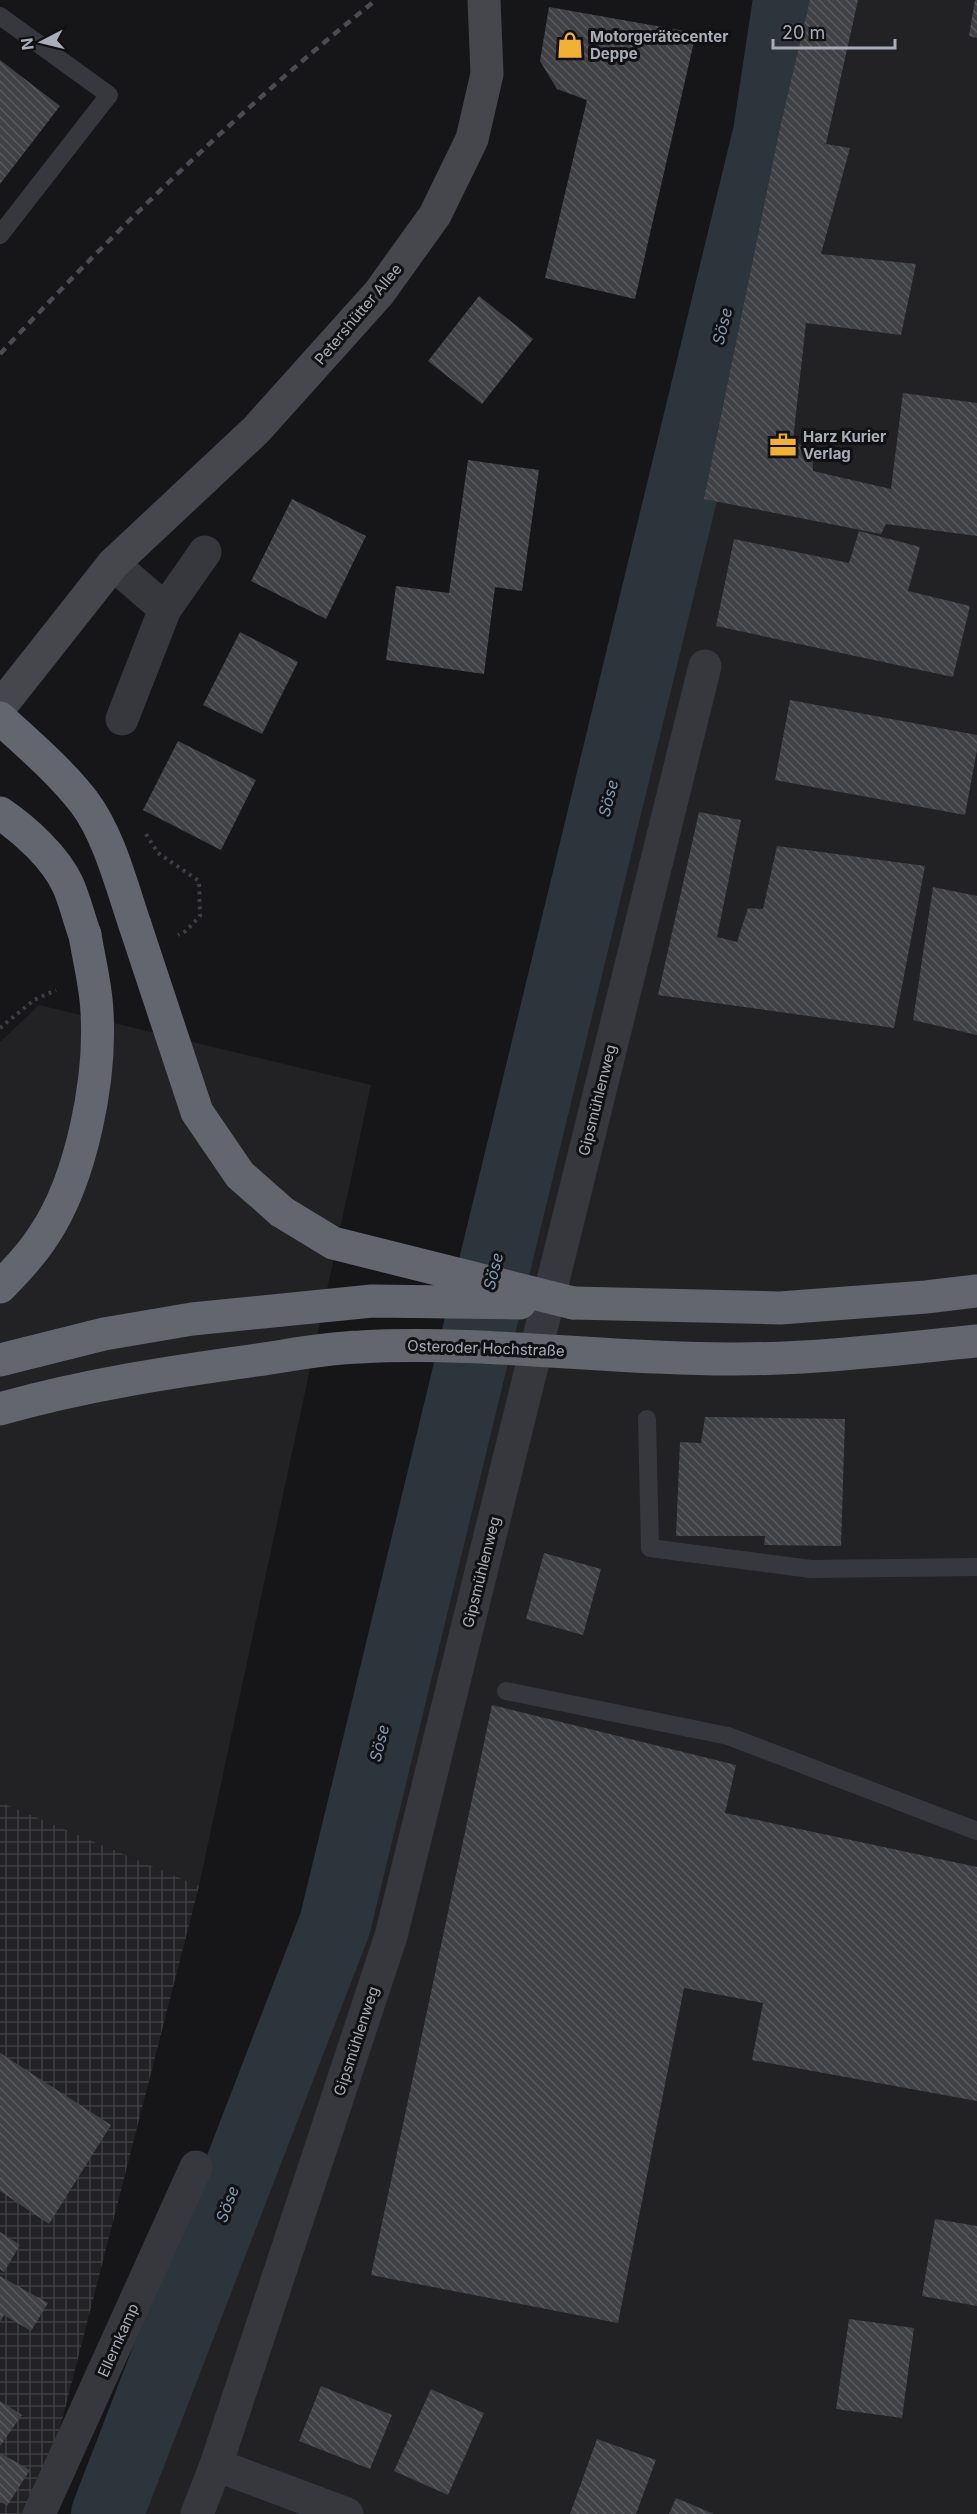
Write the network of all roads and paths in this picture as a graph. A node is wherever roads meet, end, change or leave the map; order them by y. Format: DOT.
graph roads {
  1 [pos="484,0"];
  2 [pos="0,16"];
  3 [pos="0,235"];
  4 [pos="205,552"];
  5 [pos="113,564"];
  6 [pos="165,609"];
  7 [pos="705,666"];
  8 [pos="0,707"];
  9 [pos="0,718"];
  10 [pos="122,719"];
  11 [pos="0,813"];
  12 [pos="0,1287"];
  13 [pos="977,1291"];
  14 [pos="573,1303"];
  15 [pos="977,1341"];
  16 [pos="0,1360"];
  17 [pos="0,1408"];
  18 [pos="647,1419"];
  19 [pos="977,1568"];
  20 [pos="506,1691"];
  21 [pos="977,1831"];
  22 [pos="196,2167"];
  23 [pos="216,2466"];
  24 [pos="39,2514"];
  25 [pos="197,2514"];
  26 [pos="346,2514"];
  1 -- 5 [label="main road, Petershütter Allee"];
  2 -- 3 [label="lane"];
  4 -- 6 [label="street"];
  5 -- 6 [label="street"];
  5 -- 8 [label="main road, Petershütter Allee"];
  6 -- 10 [label="street"];
  7 -- 23 [label="street, Gipsmühlenweg"];
  9 -- 14 [label="highway, bridge"];
  11 -- 12 [label="highway, bridge"];
  13 -- 14 [label="highway"];
  14 -- 16 [label="highway, bridge"];
  15 -- 17 [label="highway, Osteroder Hochstraße, bridge"];
  18 -- 19 [label="lane"];
  20 -- 21 [label="lane"];
  22 -- 24 [label="street, Ellernkamp"];
  23 -- 25 [label="street, Gipsmühlenweg"];
  23 -- 26 [label="street"];
}
